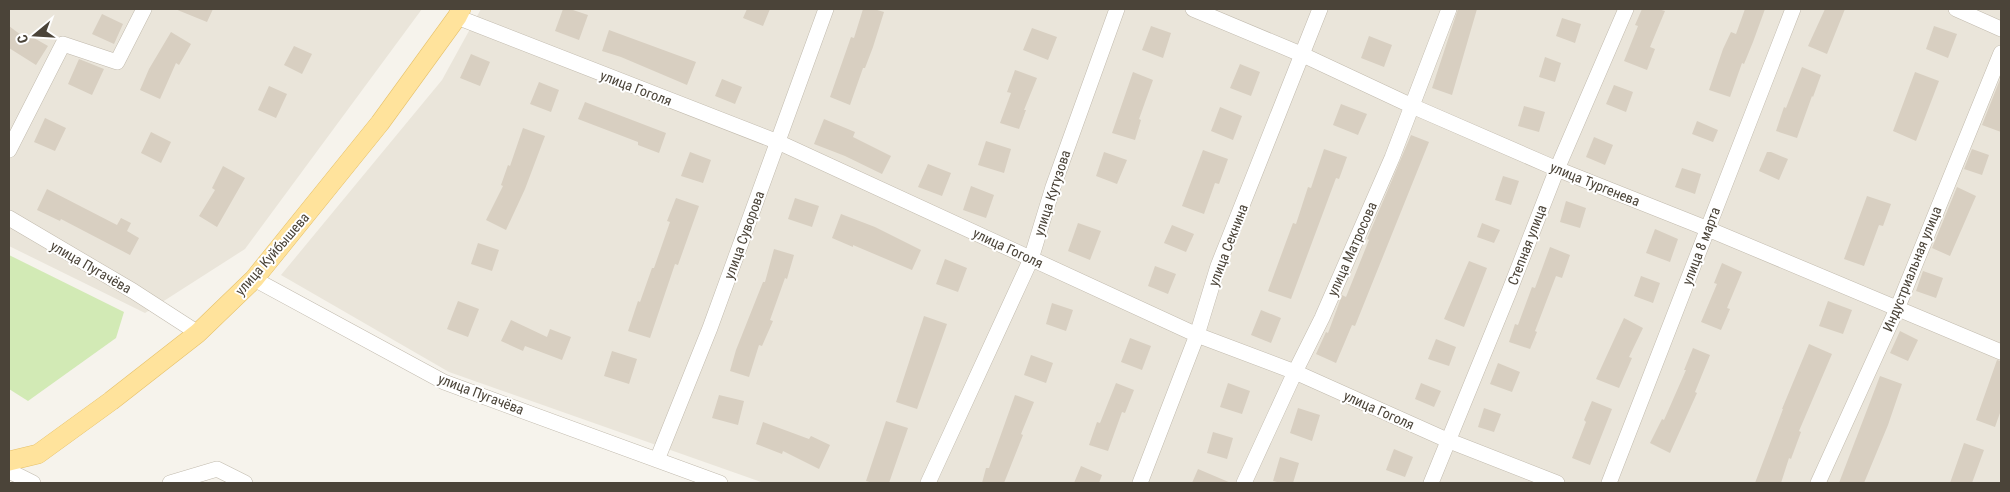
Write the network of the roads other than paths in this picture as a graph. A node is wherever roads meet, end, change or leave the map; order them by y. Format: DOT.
graph roads {
  1 [pos="144,9"];
  2 [pos="826,9"];
  3 [pos="1117,9"];
  4 [pos="1193,9"];
  5 [pos="1320,9"];
  6 [pos="1449,9"];
  7 [pos="1626,9"];
  8 [pos="1793,9"];
  9 [pos="1956,9"];
  10 [pos="459,13"];
  11 [pos="2001,29"];
  12 [pos="2001,53"];
  13 [pos="1303,55"];
  14 [pos="1412,106"];
  15 [pos="778,142"];
  16 [pos="9,150"];
  17 [pos="1557,169"];
  18 [pos="9,218"];
  19 [pos="1708,229"];
  20 [pos="1031,259"];
  21 [pos="254,279"];
  22 [pos="1897,309"];
  23 [pos="198,333"];
  24 [pos="1197,335"];
  25 [pos="2001,352"];
  26 [pos="1295,372"];
  27 [pos="1447,440"];
  28 [pos="657,460"];
  29 [pos="9,462"];
  30 [pos="9,471"];
  31 [pos="33,483"];
  32 [pos="170,483"];
  33 [pos="245,483"];
  34 [pos="720,483"];
  35 [pos="928,483"];
  36 [pos="1140,483"];
  37 [pos="1244,483"];
  38 [pos="1431,483"];
  39 [pos="1558,483"];
  40 [pos="1609,483"];
  41 [pos="1818,483"];
  1 -- 16 [label="street"];
  2 -- 15 [label="street, улица Суворова"];
  3 -- 20 [label="street, улица Кутузова"];
  4 -- 13 [label="street, улица Тургенева"];
  5 -- 13 [label="street, улица Секнина"];
  6 -- 14 [label="street, улица Матросова"];
  7 -- 17 [label="street, Степная улица"];
  8 -- 19 [label="street, улица 8 марта"];
  9 -- 11 [label="street"];
  10 -- 15 [label="street, улица Гоголя"];
  10 -- 21 [label="main road, улица Куйбышева"];
  12 -- 22 [label="street, Индустриальная улица"];
  13 -- 14 [label="street, улица Тургенева"];
  13 -- 24 [label="street, улица Секнина"];
  14 -- 17 [label="street, улица Тургенева"];
  14 -- 26 [label="street, улица Матросова"];
  15 -- 20 [label="street, улица Гоголя"];
  15 -- 28 [label="street, улица Суворова"];
  17 -- 19 [label="street, улица Тургенева"];
  17 -- 27 [label="street, Степная улица"];
  18 -- 23 [label="street, улица Пугачёва"];
  19 -- 22 [label="street, улица Тургенева"];
  19 -- 40 [label="street, улица 8 марта"];
  20 -- 24 [label="street, улица Гоголя"];
  20 -- 35 [label="street, улица Кутузова"];
  21 -- 23 [label="main road, улица Куйбышева"];
  21 -- 28 [label="street, улица Пугачёва"];
  22 -- 25 [label="street, улица Тургенева"];
  22 -- 41 [label="street, Индустриальная улица"];
  23 -- 29 [label="main road, улица Куйбышева"];
  24 -- 26 [label="street, улица Гоголя"];
  24 -- 36 [label="street, улица Секнина"];
  26 -- 27 [label="street, улица Гоголя"];
  26 -- 37 [label="street, улица Матросова"];
  27 -- 38 [label="street, Степная улица"];
  27 -- 39 [label="street, улица Гоголя"];
  28 -- 34 [label="street, улица Пугачёва"];
  30 -- 31 [label="street"];
  32 -- 33 [label="street"];
}
